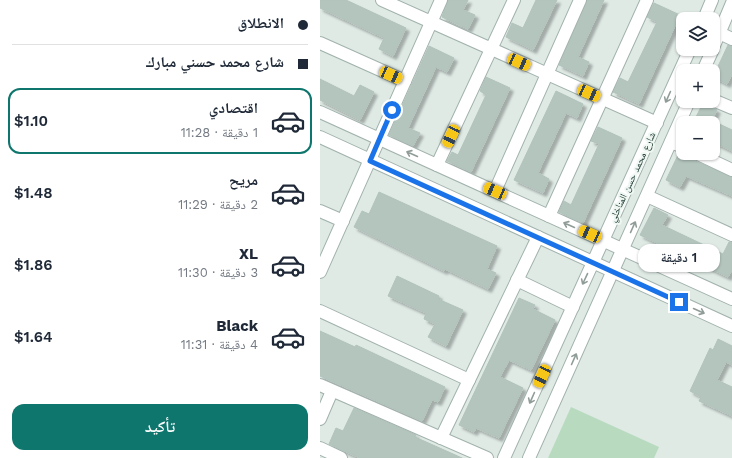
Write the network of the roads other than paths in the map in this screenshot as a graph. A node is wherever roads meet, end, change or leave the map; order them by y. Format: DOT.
graph roads {
  1 [pos="382,0"];
  2 [pos="441,0"];
  3 [pos="514,0"];
  4 [pos="580,0"];
  5 [pos="647,0"];
  6 [pos="712,0"];
  7 [pos="716,0"];
  8 [pos="731,5"];
  9 [pos="707,12"];
  10 [pos="431,22"];
  11 [pos="720,25"];
  12 [pos="720,34"];
  13 [pos="732,39"];
  14 [pos="320,43"];
  15 [pos="492,49"];
  16 [pos="687,56"];
  17 [pos="547,74"];
  18 [pos="405,81"];
  19 [pos="603,99"];
  20 [pos="720,103"];
  21 [pos="686,108"];
  22 [pos="732,108"];
  23 [pos="320,112"];
  24 [pos="657,123"];
  25 [pos="320,137"];
  26 [pos="380,139"];
  27 [pos="671,142"];
  28 [pos="676,144"];
  29 [pos="711,160"];
  30 [pos="370,161"];
  31 [pos="437,165"];
  32 [pos="732,170"];
  33 [pos="495,191"];
  34 [pos="646,196"];
  35 [pos="320,211"];
  36 [pos="549,216"];
  37 [pos="343,222"];
  38 [pos="732,235"];
  39 [pos="538,237"];
  40 [pos="603,240"];
  41 [pos="623,249"];
  42 [pos="593,262"];
  43 [pos="613,271"];
  44 [pos="320,272"];
  45 [pos="517,280"];
  46 [pos="732,299"];
  47 [pos="573,307"];
  48 [pos="320,311"];
  49 [pos="732,326"];
  50 [pos="469,380"];
  51 [pos="320,385"];
  52 [pos="332,390"];
  53 [pos="320,419"];
  54 [pos="441,438"];
  55 [pos="320,448"];
  56 [pos="341,458"];
  57 [pos="487,458"];
  58 [pos="504,458"];
  59 [pos="529,458"];
  1 -- 10 [label="street"];
  2 -- 10 [label="street"];
  3 -- 15 [label="street"];
  4 -- 17 [label="street"];
  5 -- 19 [label="street"];
  6 -- 9 [label="street"];
  7 -- 8 [label="street"];
  8 -- 11 [label="street"];
  10 -- 15 [label="street"];
  10 -- 18 [label="street"];
  12 -- 13 [label="street"];
  14 -- 18 [label="street"];
  15 -- 17 [label="street"];
  15 -- 31 [label="street"];
  16 -- 24 [label="street, شارع محمد حسن المناخلي, one-way"];
  17 -- 19 [label="street"];
  17 -- 33 [label="street"];
  18 -- 26 [label="street"];
  19 -- 24 [label="street"];
  19 -- 36 [label="street"];
  20 -- 22 [label="street"];
  21 -- 27 [label="street, شارع محمد حسن المناخلي"];
  23 -- 26 [label="street"];
  24 -- 40 [label="street, شارع محمد حسن المناخلي"];
  25 -- 30 [label="street"];
  26 -- 30 [label="street"];
  31 -- 26 [label="street, one-way"];
  27 -- 28 [label="street"];
  27 -- 34 [label="street, شارع محمد حسن المناخلي"];
  29 -- 32 [label="street"];
  30 -- 37 [label="street"];
  30 -- 39 [label="street"];
  31 -- 33 [label="street"];
  33 -- 36 [label="street"];
  34 -- 38 [label="street"];
  41 -- 34 [label="street, شارع محمد حسن المناخلي, one-way"];
  35 -- 37 [label="street"];
  40 -- 36 [label="street, one-way"];
  37 -- 44 [label="street"];
  39 -- 42 [label="street"];
  39 -- 45 [label="street"];
  40 -- 41 [label="street"];
  40 -- 42 [label="street, شارع محمد حسن المناخلي"];
  41 -- 43 [label="street, شارع محمد حسن المناخلي"];
  41 -- 46 [label="street"];
  42 -- 43 [label="street"];
  42 -- 47 [label="street, شارع محمد حسن المناخلي, one-way"];
  43 -- 49 [label="street, one-way"];
  59 -- 43 [label="street, شارع محمد حسن المناخلي, one-way"];
  45 -- 47 [label="street"];
  45 -- 50 [label="street"];
  47 -- 58 [label="street, شارع محمد حسن المناخلي, one-way"];
  48 -- 50 [label="street"];
  50 -- 54 [label="street"];
  51 -- 52 [label="street"];
  52 -- 53 [label="street"];
  52 -- 54 [label="street"];
  54 -- 57 [label="street"];
  55 -- 56 [label="street"];
}
